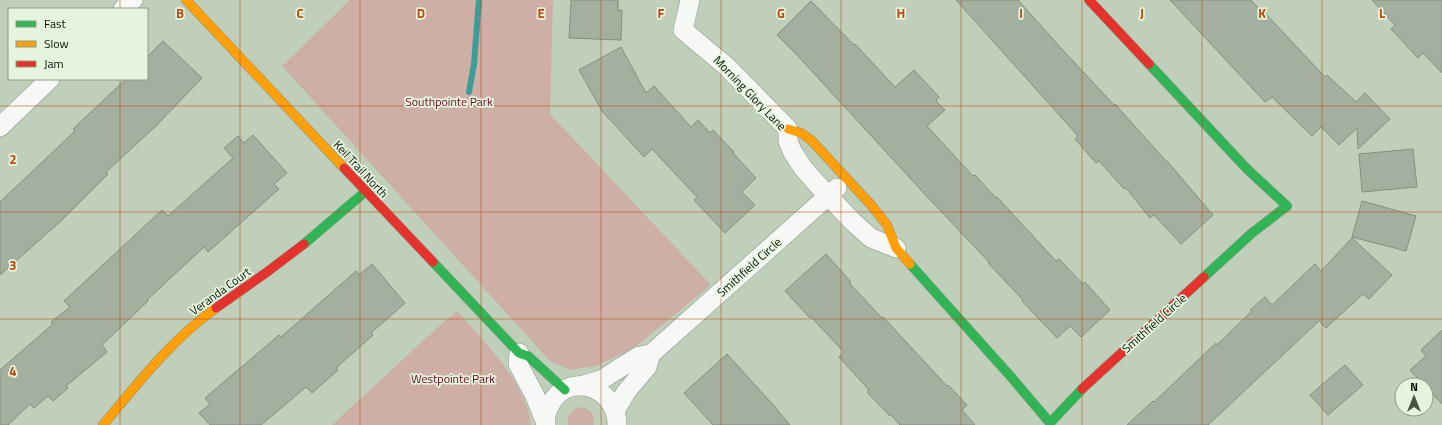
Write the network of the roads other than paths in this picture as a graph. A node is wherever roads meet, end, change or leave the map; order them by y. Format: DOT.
graph roads {
  1 [pos="133,0"];
  2 [pos="186,0"];
  3 [pos="690,0"];
  4 [pos="1089,0"];
  5 [pos="124,8"];
  6 [pos="49,80"];
  7 [pos="0,127"];
  8 [pos="788,129"];
  9 [pos="847,179"];
  10 [pos="366,191"];
  11 [pos="828,196"];
  12 [pos="896,248"];
  13 [pos="519,353"];
  14 [pos="651,354"];
  15 [pos="572,388"];
  16 [pos="616,418"];
  17 [pos="545,423"];
  18 [pos="103,425"];
  1 -- 5 [label="street"];
  2 -- 10 [label="street, Keil Trail North"];
  3 -- 8 [label="street, Morning Glory Lane"];
  4 -- 12 [label="street, Smithfield Circle"];
  6 -- 7 [label="street"];
  8 -- 9 [label="street, Smithfield Circle"];
  8 -- 11 [label="street, Morning Glory Lane"];
  9 -- 11 [label="street, Smithfield Circle"];
  9 -- 12 [label="street, Smithfield Circle"];
  10 -- 13 [label="street, Keil Trail North"];
  10 -- 18 [label="street, Veranda Court"];
  11 -- 12 [label="street, Morning Glory Lane"];
  11 -- 14 [label="street, Smithfield Circle"];
  13 -- 15 [label="street, Keil Trail North"];
  13 -- 17 [label="street"];
  14 -- 15 [label="street, Smithfield Circle"];
  14 -- 16 [label="street, Smithfield Circle"];
  15 -- 16 [label="street"];
  15 -- 17 [label="street"];
}
